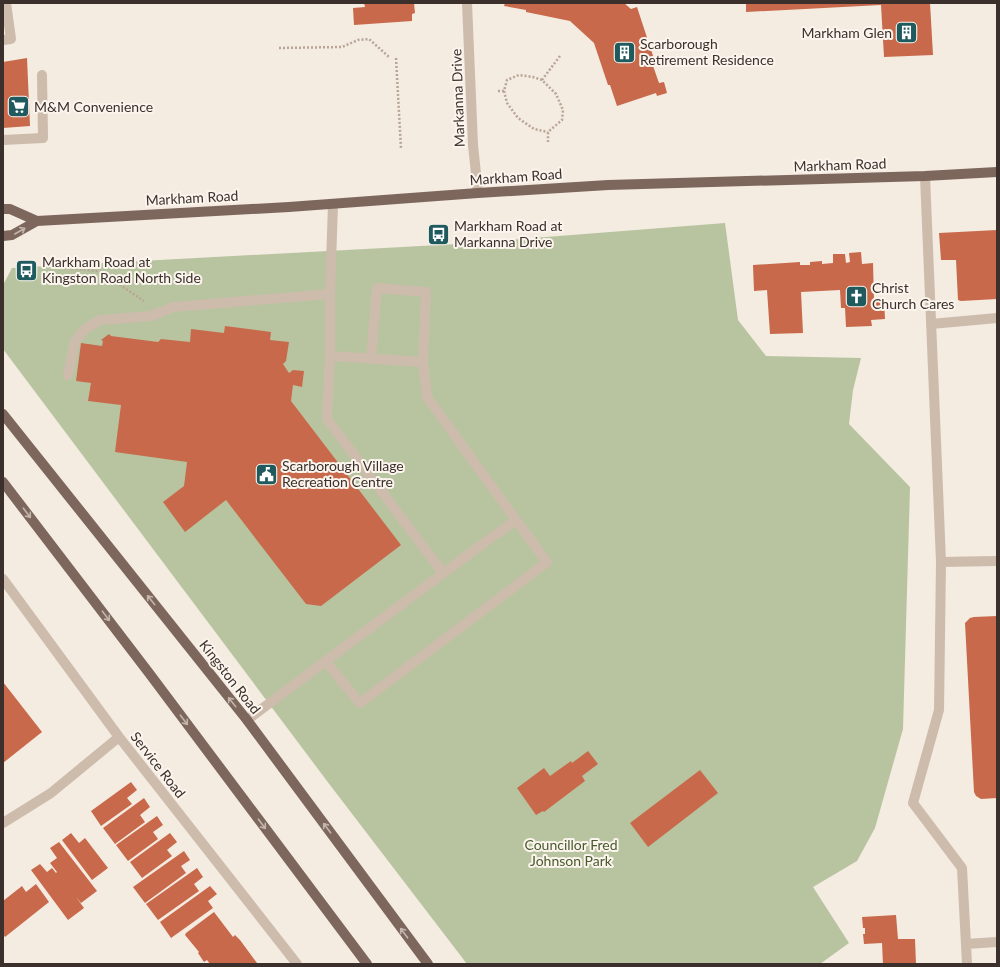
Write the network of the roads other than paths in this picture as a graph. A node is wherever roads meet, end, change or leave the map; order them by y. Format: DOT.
graph roads {
  1 [pos="6,3"];
  2 [pos="467,3"];
  3 [pos="3,40"];
  4 [pos="42,75"];
  5 [pos="3,140"];
  6 [pos="997,172"];
  7 [pos="926,176"];
  8 [pos="478,193"];
  9 [pos="333,204"];
  10 [pos="3,209"];
  11 [pos="37,221"];
  12 [pos="3,236"];
  13 [pos="330,294"];
  14 [pos="997,318"];
  15 [pos="931,324"];
  16 [pos="330,356"];
  17 [pos="371,358"];
  18 [pos="423,362"];
  19 [pos="68,375"];
  20 [pos="3,414"];
  21 [pos="3,482"];
  22 [pos="516,520"];
  23 [pos="997,561"];
  24 [pos="941,562"];
  25 [pos="443,573"];
  26 [pos="3,579"];
  27 [pos="325,660"];
  28 [pos="246,720"];
  29 [pos="118,737"];
  30 [pos="3,823"];
  31 [pos="997,942"];
  32 [pos="966,944"];
  33 [pos="297,964"];
  34 [pos="367,964"];
  35 [pos="428,964"];
  36 [pos="967,964"];
  1 -- 3 [label="street"];
  2 -- 8 [label="street, Markanna Drive"];
  4 -- 5 [label="street"];
  6 -- 7 [label="main road, Markham Road"];
  7 -- 8 [label="main road, Markham Road"];
  7 -- 15 [label="street"];
  8 -- 9 [label="main road, Markham Road"];
  9 -- 11 [label="main road, Markham Road"];
  9 -- 13 [label="street"];
  10 -- 11 [label="main road, Markham Road"];
  12 -- 11 [label="main road, Markham Road, one-way"];
  13 -- 16 [label="street"];
  13 -- 19 [label="street"];
  14 -- 15 [label="street"];
  15 -- 24 [label="street"];
  16 -- 17 [label="street"];
  16 -- 25 [label="street"];
  17 -- 18 [label="street"];
  17 -- 18 [label="street"];
  18 -- 22 [label="street"];
  28 -- 20 [label="main road, Kingston Road, one-way"];
  21 -- 34 [label="main road, one-way"];
  22 -- 25 [label="street"];
  22 -- 27 [label="street"];
  23 -- 24 [label="street"];
  24 -- 32 [label="street"];
  25 -- 27 [label="street"];
  26 -- 29 [label="street, Service Road"];
  27 -- 28 [label="street"];
  35 -- 28 [label="main road, Kingston Road, one-way"];
  29 -- 30 [label="street"];
  29 -- 33 [label="street, Service Road"];
  31 -- 32 [label="street"];
  32 -- 36 [label="street"];
}
